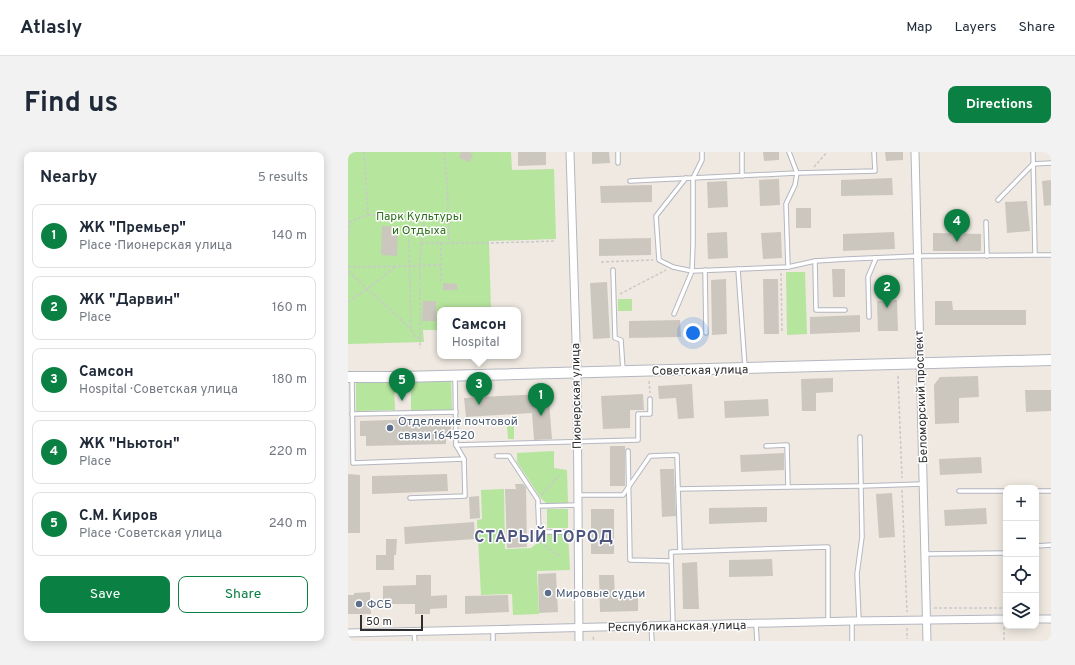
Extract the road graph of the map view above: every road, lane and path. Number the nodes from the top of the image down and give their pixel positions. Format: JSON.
{"nodes":[{"id":1,"x":364,"y":152,"type":"edge"},
{"id":2,"x":444,"y":152,"type":"edge"},
{"id":3,"x":570,"y":152,"type":"edge"},
{"id":4,"x":618,"y":152,"type":"edge"},
{"id":5,"x":702,"y":152,"type":"edge"},
{"id":6,"x":742,"y":152,"type":"edge"},
{"id":7,"x":789,"y":152,"type":"edge"},
{"id":8,"x":827,"y":152,"type":"edge"},
{"id":9,"x":874,"y":152,"type":"edge"},
{"id":10,"x":915,"y":152,"type":"edge"},
{"id":11,"x":1033,"y":152,"type":"edge"},
{"id":12,"x":618,"y":163,"type":"dead end"},
{"id":13,"x":1051,"y":163,"type":"edge"},
{"id":14,"x":1033,"y":164,"type":"junction"},
{"id":15,"x":797,"y":173,"type":"junction"},
{"id":16,"x":809,"y":173,"type":"junction"},
{"id":17,"x":742,"y":176,"type":"junction"},
{"id":18,"x":686,"y":178,"type":"junction"},
{"id":19,"x":693,"y":178,"type":"junction"},
{"id":20,"x":630,"y":181,"type":"dead end"},
{"id":21,"x":998,"y":200,"type":"dead end"},
{"id":22,"x":368,"y":215,"type":"junction"},
{"id":23,"x":408,"y":215,"type":"junction"},
{"id":24,"x":348,"y":221,"type":"edge"},
{"id":25,"x":986,"y":222,"type":"dead end"},
{"id":26,"x":449,"y":228,"type":"junction"},
{"id":27,"x":424,"y":230,"type":"junction"},
{"id":28,"x":348,"y":238,"type":"edge"},
{"id":29,"x":554,"y":241,"type":"dead end"},
{"id":30,"x":422,"y":243,"type":"junction"},
{"id":31,"x":440,"y":243,"type":"junction"},
{"id":32,"x":449,"y":243,"type":"junction"},
{"id":33,"x":1035,"y":254,"type":"junction"},
{"id":34,"x":1051,"y":255,"type":"edge"},
{"id":35,"x":918,"y":256,"type":"junction"},
{"id":36,"x":987,"y":256,"type":"junction"},
{"id":37,"x":876,"y":258,"type":"junction"},
{"id":38,"x":659,"y":260,"type":"junction"},
{"id":39,"x":815,"y":261,"type":"junction"},
{"id":40,"x":601,"y":262,"type":"dead end"},
{"id":41,"x":441,"y":265,"type":"junction"},
{"id":42,"x":396,"y":266,"type":"junction"},
{"id":43,"x":410,"y":266,"type":"junction"},
{"id":44,"x":420,"y":266,"type":"junction"},
{"id":45,"x":673,"y":266,"type":"junction"},
{"id":46,"x":348,"y":267,"type":"edge"},
{"id":47,"x":781,"y":267,"type":"junction"},
{"id":48,"x":788,"y":267,"type":"junction"},
{"id":49,"x":738,"y":268,"type":"junction"},
{"id":50,"x":613,"y":270,"type":"dead end"},
{"id":51,"x":692,"y":270,"type":"junction"},
{"id":52,"x":705,"y":270,"type":"junction"},
{"id":53,"x":348,"y":271,"type":"edge"},
{"id":54,"x":441,"y":281,"type":"dead end"},
{"id":55,"x":367,"y":289,"type":"junction"},
{"id":56,"x":614,"y":297,"type":"junction"},
{"id":57,"x":348,"y":302,"type":"edge"},
{"id":58,"x":845,"y":310,"type":"dead end"},
{"id":59,"x":674,"y":314,"type":"dead end"},
{"id":60,"x":869,"y":317,"type":"dead end"},
{"id":61,"x":411,"y":329,"type":"junction"},
{"id":62,"x":706,"y":333,"type":"dead end"},
{"id":63,"x":782,"y":333,"type":"dead end"},
{"id":64,"x":420,"y":338,"type":"junction"},
{"id":65,"x":420,"y":348,"type":"dead end"},
{"id":66,"x":1051,"y":360,"type":"edge"},
{"id":67,"x":920,"y":364,"type":"junction"},
{"id":68,"x":745,"y":368,"type":"junction"},
{"id":69,"x":623,"y":371,"type":"junction"},
{"id":70,"x":577,"y":372,"type":"junction"},
{"id":71,"x":455,"y":375,"type":"junction"},
{"id":72,"x":898,"y":376,"type":"dead end"},
{"id":73,"x":350,"y":377,"type":"edge"},
{"id":74,"x":649,"y":381,"type":"dead end"},
{"id":75,"x":650,"y":399,"type":"joint"},
{"id":76,"x":456,"y":412,"type":"junction"},
{"id":77,"x":352,"y":414,"type":"junction"},
{"id":78,"x":860,"y":437,"type":"dead end"},
{"id":79,"x":577,"y":442,"type":"junction"},
{"id":80,"x":456,"y":445,"type":"junction"},
{"id":81,"x":766,"y":446,"type":"dead end"},
{"id":82,"x":628,"y":451,"type":"dead end"},
{"id":83,"x":497,"y":456,"type":"dead end"},
{"id":84,"x":464,"y":460,"type":"junction"},
{"id":85,"x":559,"y":475,"type":"dead end"},
{"id":86,"x":902,"y":484,"type":"junction"},
{"id":87,"x":923,"y":484,"type":"junction"},
{"id":88,"x":861,"y":486,"type":"junction"},
{"id":89,"x":628,"y":487,"type":"junction"},
{"id":90,"x":788,"y":487,"type":"junction"},
{"id":91,"x":678,"y":489,"type":"junction"},
{"id":92,"x":958,"y":491,"type":"dead end"},
{"id":93,"x":1003,"y":491,"type":"edge"},
{"id":94,"x":1039,"y":491,"type":"edge"},
{"id":95,"x":1051,"y":491,"type":"edge"},
{"id":96,"x":623,"y":495,"type":"junction"},
{"id":97,"x":578,"y":496,"type":"junction"},
{"id":98,"x":628,"y":496,"type":"junction"},
{"id":99,"x":410,"y":498,"type":"dead end"},
{"id":100,"x":538,"y":500,"type":"junction"},
{"id":101,"x":578,"y":505,"type":"junction"},
{"id":102,"x":538,"y":506,"type":"junction"},
{"id":103,"x":539,"y":532,"type":"junction"},
{"id":104,"x":578,"y":532,"type":"junction"},
{"id":105,"x":1051,"y":545,"type":"edge"},
{"id":106,"x":1039,"y":546,"type":"edge"},
{"id":107,"x":680,"y":552,"type":"junction"},
{"id":108,"x":1003,"y":553,"type":"edge"},
{"id":109,"x":925,"y":554,"type":"junction"},
{"id":110,"x":561,"y":558,"type":"dead end"},
{"id":111,"x":671,"y":561,"type":"junction"},
{"id":112,"x":926,"y":608,"type":"junction"},
{"id":113,"x":1003,"y":608,"type":"edge"},
{"id":114,"x":1039,"y":619,"type":"edge"},
{"id":115,"x":1051,"y":619,"type":"edge"},
{"id":116,"x":926,"y":620,"type":"junction"},
{"id":117,"x":856,"y":621,"type":"junction"},
{"id":118,"x":907,"y":621,"type":"junction"},
{"id":119,"x":828,"y":622,"type":"junction"},
{"id":120,"x":1003,"y":622,"type":"edge"},
{"id":121,"x":756,"y":624,"type":"junction"},
{"id":122,"x":651,"y":626,"type":"junction"},
{"id":123,"x":673,"y":626,"type":"junction"},
{"id":124,"x":578,"y":628,"type":"junction"},
{"id":125,"x":1005,"y":629,"type":"edge"},
{"id":126,"x":493,"y":630,"type":"junction"},
{"id":127,"x":414,"y":632,"type":"junction"},
{"id":128,"x":348,"y":633,"type":"edge"},
{"id":129,"x":593,"y":637,"type":"dead end"},
{"id":130,"x":907,"y":639,"type":"dead end"},
{"id":131,"x":853,"y":640,"type":"edge"},
{"id":132,"x":415,"y":641,"type":"edge"},
{"id":133,"x":493,"y":641,"type":"edge"},
{"id":134,"x":579,"y":641,"type":"edge"},
{"id":135,"x":594,"y":641,"type":"edge"},
{"id":136,"x":652,"y":641,"type":"edge"},
{"id":137,"x":757,"y":641,"type":"edge"},
{"id":138,"x":926,"y":641,"type":"edge"},
{"id":139,"x":1004,"y":641,"type":"edge"}],
"edges":[{"from":1,"to":22,"type":"path"},
{"from":2,"to":26,"type":"path"},
{"from":3,"to":70,"type":"street","name":"Пионерская улица"},
{"from":4,"to":12,"type":"lane"},
{"from":5,"to":19,"type":"lane"},
{"from":6,"to":17,"type":"lane"},
{"from":7,"to":15,"type":"lane"},
{"from":8,"to":16,"type":"path"},
{"from":9,"to":16,"type":"lane"},
{"from":10,"to":35,"type":"street","name":"Беломорский проспект"},
{"from":11,"to":14,"type":"lane"},
{"from":13,"to":14,"type":"lane"},
{"from":14,"to":21,"type":"lane"},
{"from":14,"to":33,"type":"lane"},
{"from":15,"to":16,"type":"lane"},
{"from":15,"to":17,"type":"lane"},
{"from":15,"to":48,"type":"lane"},
{"from":17,"to":19,"type":"lane"},
{"from":18,"to":19,"type":"lane"},
{"from":18,"to":20,"type":"lane"},
{"from":18,"to":38,"type":"lane"},
{"from":19,"to":51,"type":"lane"},
{"from":22,"to":23,"type":"path"},
{"from":22,"to":24,"type":"path"},
{"from":23,"to":27,"type":"path"},
{"from":23,"to":43,"type":"path"},
{"from":24,"to":28,"type":"path"},
{"from":25,"to":36,"type":"lane"},
{"from":26,"to":27,"type":"path"},
{"from":26,"to":32,"type":"path"},
{"from":27,"to":30,"type":"path"},
{"from":29,"to":32,"type":"path"},
{"from":30,"to":31,"type":"path"},
{"from":30,"to":44,"type":"path"},
{"from":31,"to":32,"type":"path"},
{"from":31,"to":41,"type":"path"},
{"from":33,"to":34,"type":"lane"},
{"from":33,"to":36,"type":"lane"},
{"from":35,"to":36,"type":"lane"},
{"from":35,"to":37,"type":"lane"},
{"from":35,"to":67,"type":"street","name":"Беломорский проспект"},
{"from":37,"to":39,"type":"lane"},
{"from":37,"to":60,"type":"lane"},
{"from":38,"to":40,"type":"path"},
{"from":38,"to":45,"type":"lane"},
{"from":39,"to":48,"type":"lane"},
{"from":39,"to":58,"type":"lane"},
{"from":41,"to":44,"type":"path"},
{"from":41,"to":54,"type":"path"},
{"from":42,"to":43,"type":"path"},
{"from":42,"to":46,"type":"path"},
{"from":42,"to":55,"type":"path"},
{"from":43,"to":44,"type":"path"},
{"from":43,"to":61,"type":"path"},
{"from":44,"to":64,"type":"path"},
{"from":45,"to":51,"type":"lane"},
{"from":45,"to":56,"type":"path"},
{"from":47,"to":48,"type":"lane"},
{"from":47,"to":49,"type":"lane"},
{"from":47,"to":63,"type":"path"},
{"from":49,"to":52,"type":"lane"},
{"from":49,"to":68,"type":"lane"},
{"from":50,"to":56,"type":"lane"},
{"from":51,"to":52,"type":"lane"},
{"from":51,"to":59,"type":"lane"},
{"from":52,"to":62,"type":"lane"},
{"from":53,"to":55,"type":"path"},
{"from":55,"to":57,"type":"path"},
{"from":55,"to":61,"type":"path"},
{"from":56,"to":69,"type":"lane"},
{"from":61,"to":64,"type":"path"},
{"from":64,"to":65,"type":"path"},
{"from":66,"to":67,"type":"street","name":"Советская улица"},
{"from":67,"to":68,"type":"street","name":"Советская улица"},
{"from":67,"to":87,"type":"street","name":"Беломорский проспект"},
{"from":68,"to":69,"type":"street","name":"Советская улица"},
{"from":69,"to":70,"type":"street","name":"Советская улица"},
{"from":70,"to":71,"type":"street","name":"Советская улица"},
{"from":70,"to":79,"type":"street","name":"Пионерская улица"},
{"from":71,"to":73,"type":"street","name":"Советская улица"},
{"from":71,"to":76,"type":"lane"},
{"from":72,"to":86,"type":"path"},
{"from":73,"to":77,"type":"lane"},
{"from":74,"to":75,"type":"path"},
{"from":75,"to":79,"type":"lane"},
{"from":76,"to":77,"type":"lane"},
{"from":76,"to":80,"type":"lane"},
{"from":77,"to":84,"type":"lane"},
{"from":78,"to":88,"type":"lane"},
{"from":79,"to":80,"type":"lane"},
{"from":79,"to":97,"type":"street","name":"Пионерская улица"},
{"from":80,"to":84,"type":"lane"},
{"from":81,"to":90,"type":"lane"},
{"from":82,"to":89,"type":"lane"},
{"from":83,"to":100,"type":"lane"},
{"from":84,"to":99,"type":"lane"},
{"from":85,"to":100,"type":"path"},
{"from":86,"to":87,"type":"lane"},
{"from":86,"to":88,"type":"lane"},
{"from":86,"to":118,"type":"path"},
{"from":87,"to":109,"type":"street","name":"Беломорский проспект"},
{"from":88,"to":90,"type":"lane"},
{"from":88,"to":117,"type":"lane"},
{"from":89,"to":91,"type":"lane"},
{"from":89,"to":96,"type":"lane"},
{"from":89,"to":98,"type":"lane"},
{"from":90,"to":91,"type":"lane"},
{"from":91,"to":107,"type":"lane"},
{"from":92,"to":93,"type":"lane"},
{"from":94,"to":95,"type":"lane"},
{"from":96,"to":97,"type":"lane"},
{"from":96,"to":98,"type":"lane"},
{"from":97,"to":101,"type":"street","name":"Пионерская улица"},
{"from":98,"to":111,"type":"lane"},
{"from":100,"to":102,"type":"lane"},
{"from":101,"to":102,"type":"lane"},
{"from":101,"to":104,"type":"street","name":"Пионерская улица"},
{"from":102,"to":103,"type":"lane"},
{"from":103,"to":104,"type":"lane"},
{"from":103,"to":110,"type":"path"},
{"from":104,"to":124,"type":"street","name":"Пионерская улица"},
{"from":105,"to":106,"type":"lane"},
{"from":107,"to":111,"type":"lane"},
{"from":107,"to":119,"type":"lane"},
{"from":108,"to":109,"type":"lane"},
{"from":109,"to":112,"type":"street","name":"Беломорский проспект"},
{"from":111,"to":123,"type":"lane"},
{"from":112,"to":113,"type":"path"},
{"from":112,"to":116,"type":"street","name":"Беломорский проспект"},
{"from":114,"to":115,"type":"street"},
{"from":116,"to":118,"type":"street","name":"Республиканская улица"},
{"from":116,"to":120,"type":"street","name":"Республиканская улица"},
{"from":116,"to":138,"type":"street","name":"Беломорский проспект"},
{"from":117,"to":118,"type":"street","name":"Республиканская улица"},
{"from":117,"to":119,"type":"street","name":"Республиканская улица"},
{"from":117,"to":131,"type":"lane"},
{"from":118,"to":130,"type":"path"},
{"from":119,"to":121,"type":"street","name":"Республиканская улица"},
{"from":121,"to":123,"type":"street","name":"Республиканская улица"},
{"from":121,"to":137,"type":"lane"},
{"from":122,"to":123,"type":"street","name":"Республиканская улица"},
{"from":122,"to":124,"type":"street","name":"Республиканская улица"},
{"from":122,"to":136,"type":"lane"},
{"from":124,"to":126,"type":"street","name":"Республиканская улица"},
{"from":124,"to":134,"type":"street","name":"Пионерская улица"},
{"from":125,"to":139,"type":"path"},
{"from":126,"to":127,"type":"street","name":"Республиканская улица"},
{"from":126,"to":133,"type":"lane"},
{"from":127,"to":128,"type":"street","name":"Республиканская улица"},
{"from":127,"to":132,"type":"lane"},
{"from":129,"to":135,"type":"path"}]}
